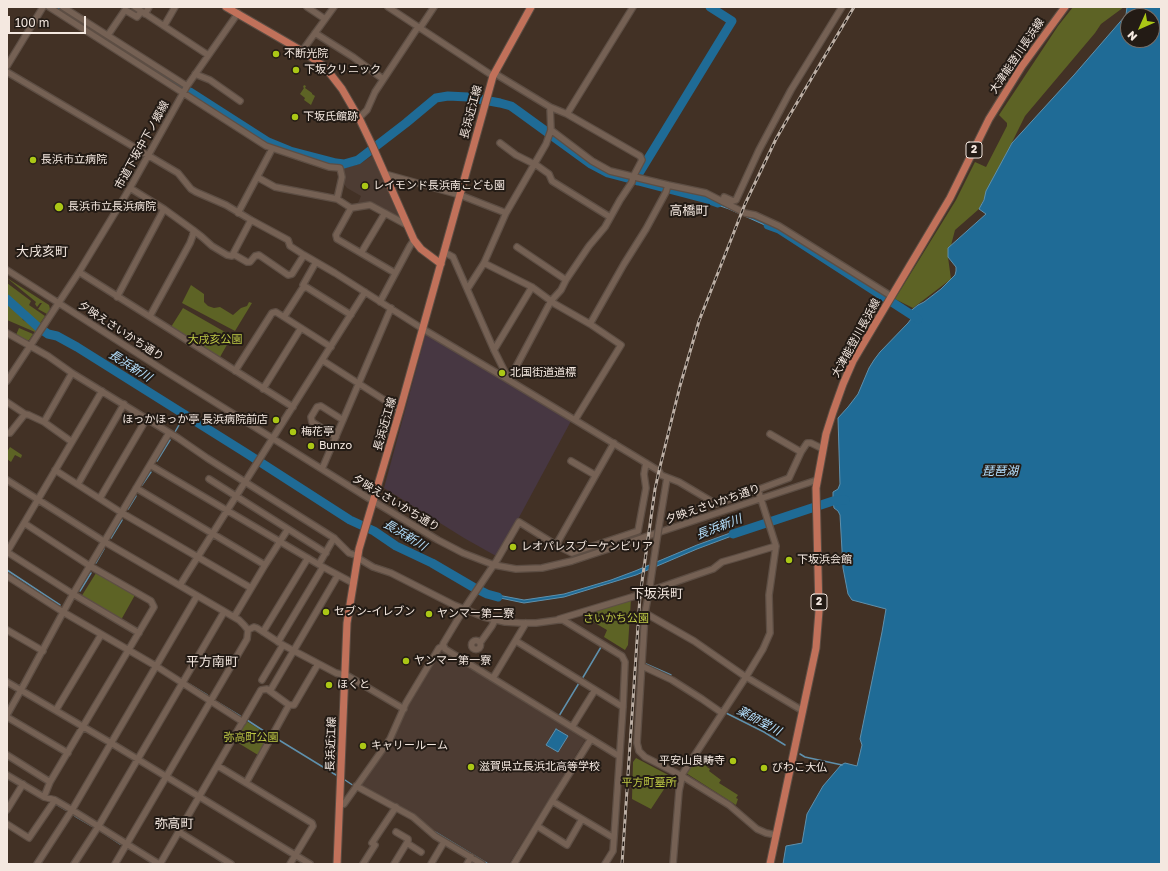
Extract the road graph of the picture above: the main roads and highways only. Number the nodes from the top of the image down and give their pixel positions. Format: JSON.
{"nodes":[{"id":1,"x":226,"y":7,"type":"edge"},
{"id":2,"x":531,"y":7,"type":"edge"},
{"id":3,"x":1065,"y":7,"type":"edge"},
{"id":4,"x":441,"y":264,"type":"junction"},
{"id":5,"x":337,"y":864,"type":"edge"},
{"id":6,"x":770,"y":864,"type":"edge"}],
"edges":[{"from":1,"to":4,"type":"main road"},
{"from":2,"to":4,"type":"main road","name":"長浜近江線"},
{"from":3,"to":6,"type":"main road","name":"大津能登川長浜線","number":"2"},
{"from":4,"to":5,"type":"main road","name":"長浜近江線"}]}
